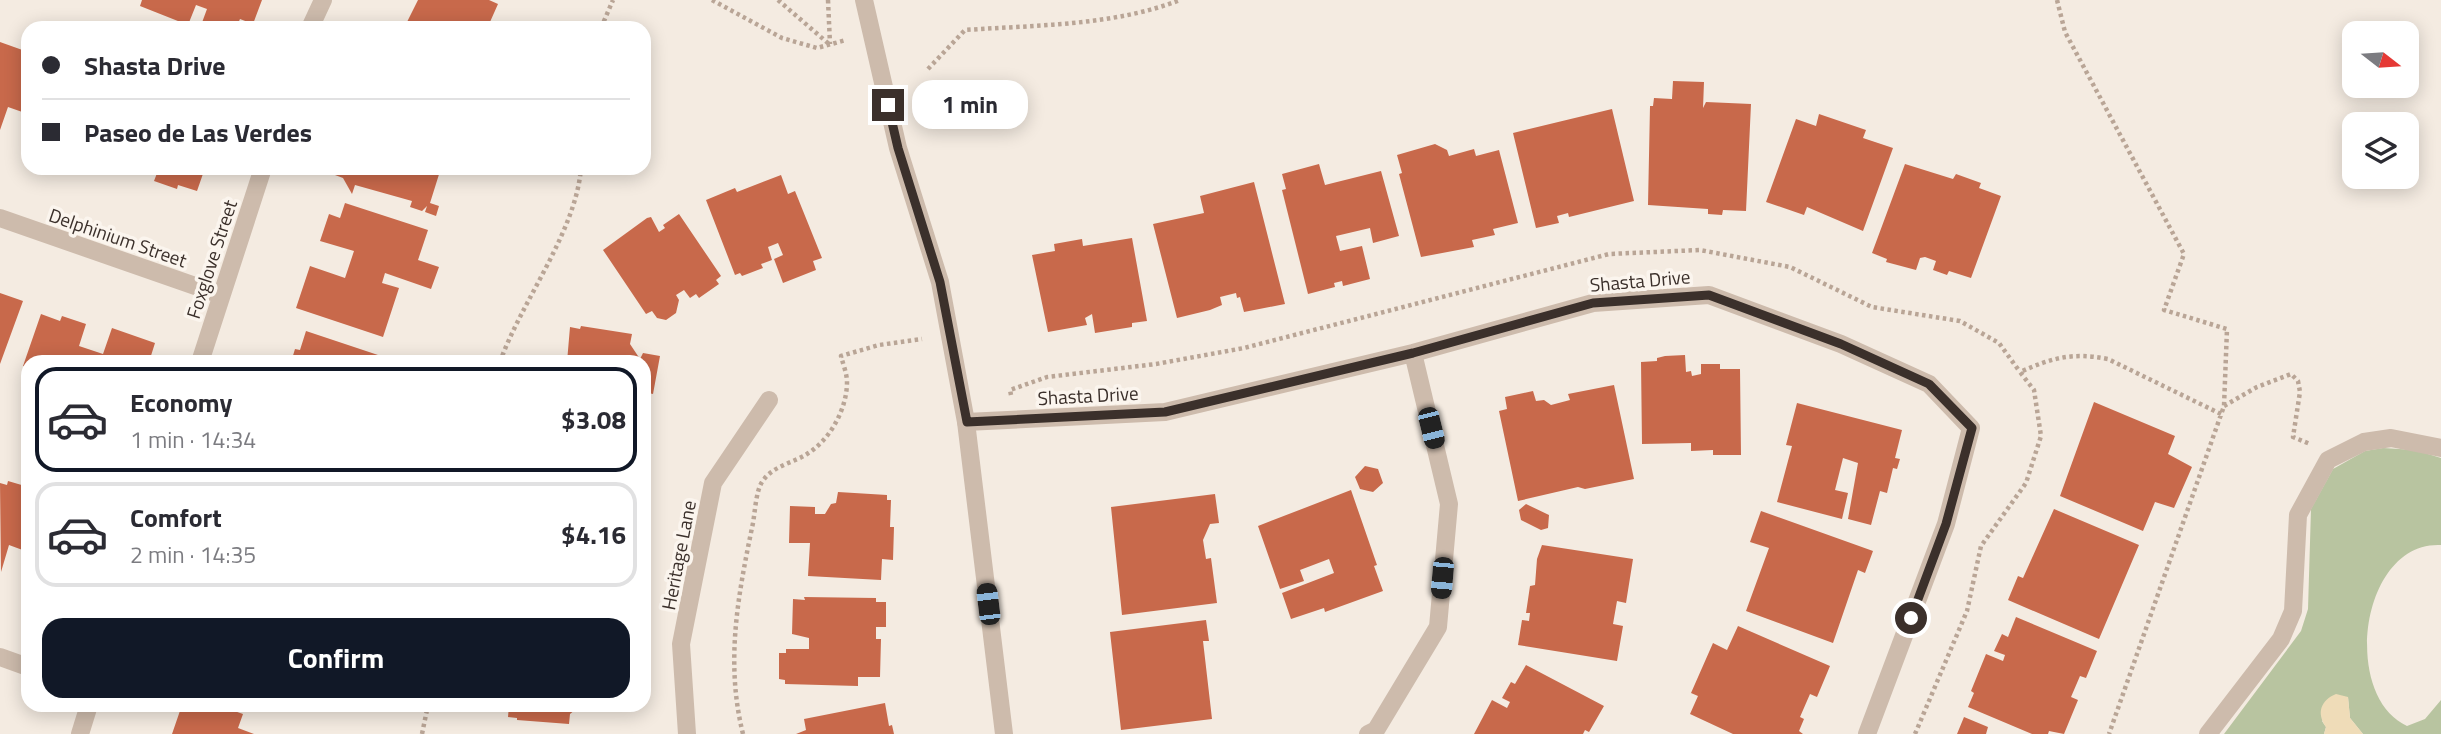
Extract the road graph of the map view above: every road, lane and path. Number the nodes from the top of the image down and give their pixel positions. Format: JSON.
{"nodes":[{"id":1,"x":323,"y":0,"type":"edge"},
{"id":2,"x":613,"y":0,"type":"edge"},
{"id":3,"x":712,"y":0,"type":"edge"},
{"id":4,"x":778,"y":0,"type":"edge"},
{"id":5,"x":828,"y":0,"type":"edge"},
{"id":6,"x":864,"y":0,"type":"edge"},
{"id":7,"x":1180,"y":0,"type":"edge"},
{"id":8,"x":2057,"y":0,"type":"edge"},
{"id":9,"x":313,"y":21,"type":"edge"},
{"id":10,"x":604,"y":21,"type":"edge"},
{"id":11,"x":872,"y":33,"type":"junction"},
{"id":12,"x":830,"y":45,"type":"junction"},
{"id":13,"x":928,"y":69,"type":"dead end"},
{"id":14,"x":261,"y":175,"type":"edge"},
{"id":15,"x":581,"y":175,"type":"edge"},
{"id":16,"x":0,"y":218,"type":"edge"},
{"id":17,"x":222,"y":295,"type":"junction"},
{"id":18,"x":922,"y":339,"type":"dead end"},
{"id":19,"x":1413,"y":353,"type":"junction"},
{"id":20,"x":202,"y":355,"type":"edge"},
{"id":21,"x":504,"y":355,"type":"edge"},
{"id":22,"x":769,"y":400,"type":"dead end"},
{"id":23,"x":2224,"y":406,"type":"junction"},
{"id":24,"x":2221,"y":414,"type":"junction"},
{"id":25,"x":967,"y":422,"type":"junction"},
{"id":26,"x":2314,"y":446,"type":"dead end"},
{"id":27,"x":2441,"y":448,"type":"edge"},
{"id":28,"x":0,"y":657,"type":"edge"},
{"id":29,"x":21,"y":664,"type":"edge"},
{"id":30,"x":87,"y":712,"type":"edge"},
{"id":31,"x":427,"y":712,"type":"edge"},
{"id":32,"x":80,"y":734,"type":"edge"},
{"id":33,"x":422,"y":734,"type":"edge"},
{"id":34,"x":687,"y":734,"type":"edge"},
{"id":35,"x":743,"y":734,"type":"edge"},
{"id":36,"x":1004,"y":734,"type":"edge"},
{"id":37,"x":1368,"y":734,"type":"edge"},
{"id":38,"x":1867,"y":734,"type":"edge"},
{"id":39,"x":1915,"y":734,"type":"edge"},
{"id":40,"x":2109,"y":734,"type":"edge"},
{"id":41,"x":2208,"y":734,"type":"edge"}],
"edges":[{"from":1,"to":9,"type":"street"},
{"from":2,"to":10,"type":"path"},
{"from":3,"to":12,"type":"path"},
{"from":4,"to":12,"type":"path"},
{"from":5,"to":12,"type":"path"},
{"from":6,"to":11,"type":"street"},
{"from":7,"to":13,"type":"path"},
{"from":8,"to":23,"type":"path"},
{"from":11,"to":12,"type":"path"},
{"from":11,"to":25,"type":"street"},
{"from":14,"to":17,"type":"street","name":"Foxglove Street"},
{"from":15,"to":21,"type":"path"},
{"from":16,"to":17,"type":"street","name":"Delphinium Street"},
{"from":17,"to":20,"type":"street","name":"Foxglove Street"},
{"from":18,"to":35,"type":"path"},
{"from":19,"to":25,"type":"street","name":"Shasta Drive"},
{"from":19,"to":37,"type":"street"},
{"from":19,"to":38,"type":"street","name":"Shasta Drive"},
{"from":22,"to":34,"type":"street","name":"Heritage Lane"},
{"from":23,"to":24,"type":"path"},
{"from":23,"to":26,"type":"path"},
{"from":24,"to":39,"type":"path"},
{"from":24,"to":40,"type":"path"},
{"from":25,"to":36,"type":"street"},
{"from":27,"to":41,"type":"street"},
{"from":28,"to":29,"type":"street"},
{"from":30,"to":32,"type":"street"},
{"from":31,"to":33,"type":"path"}]}
